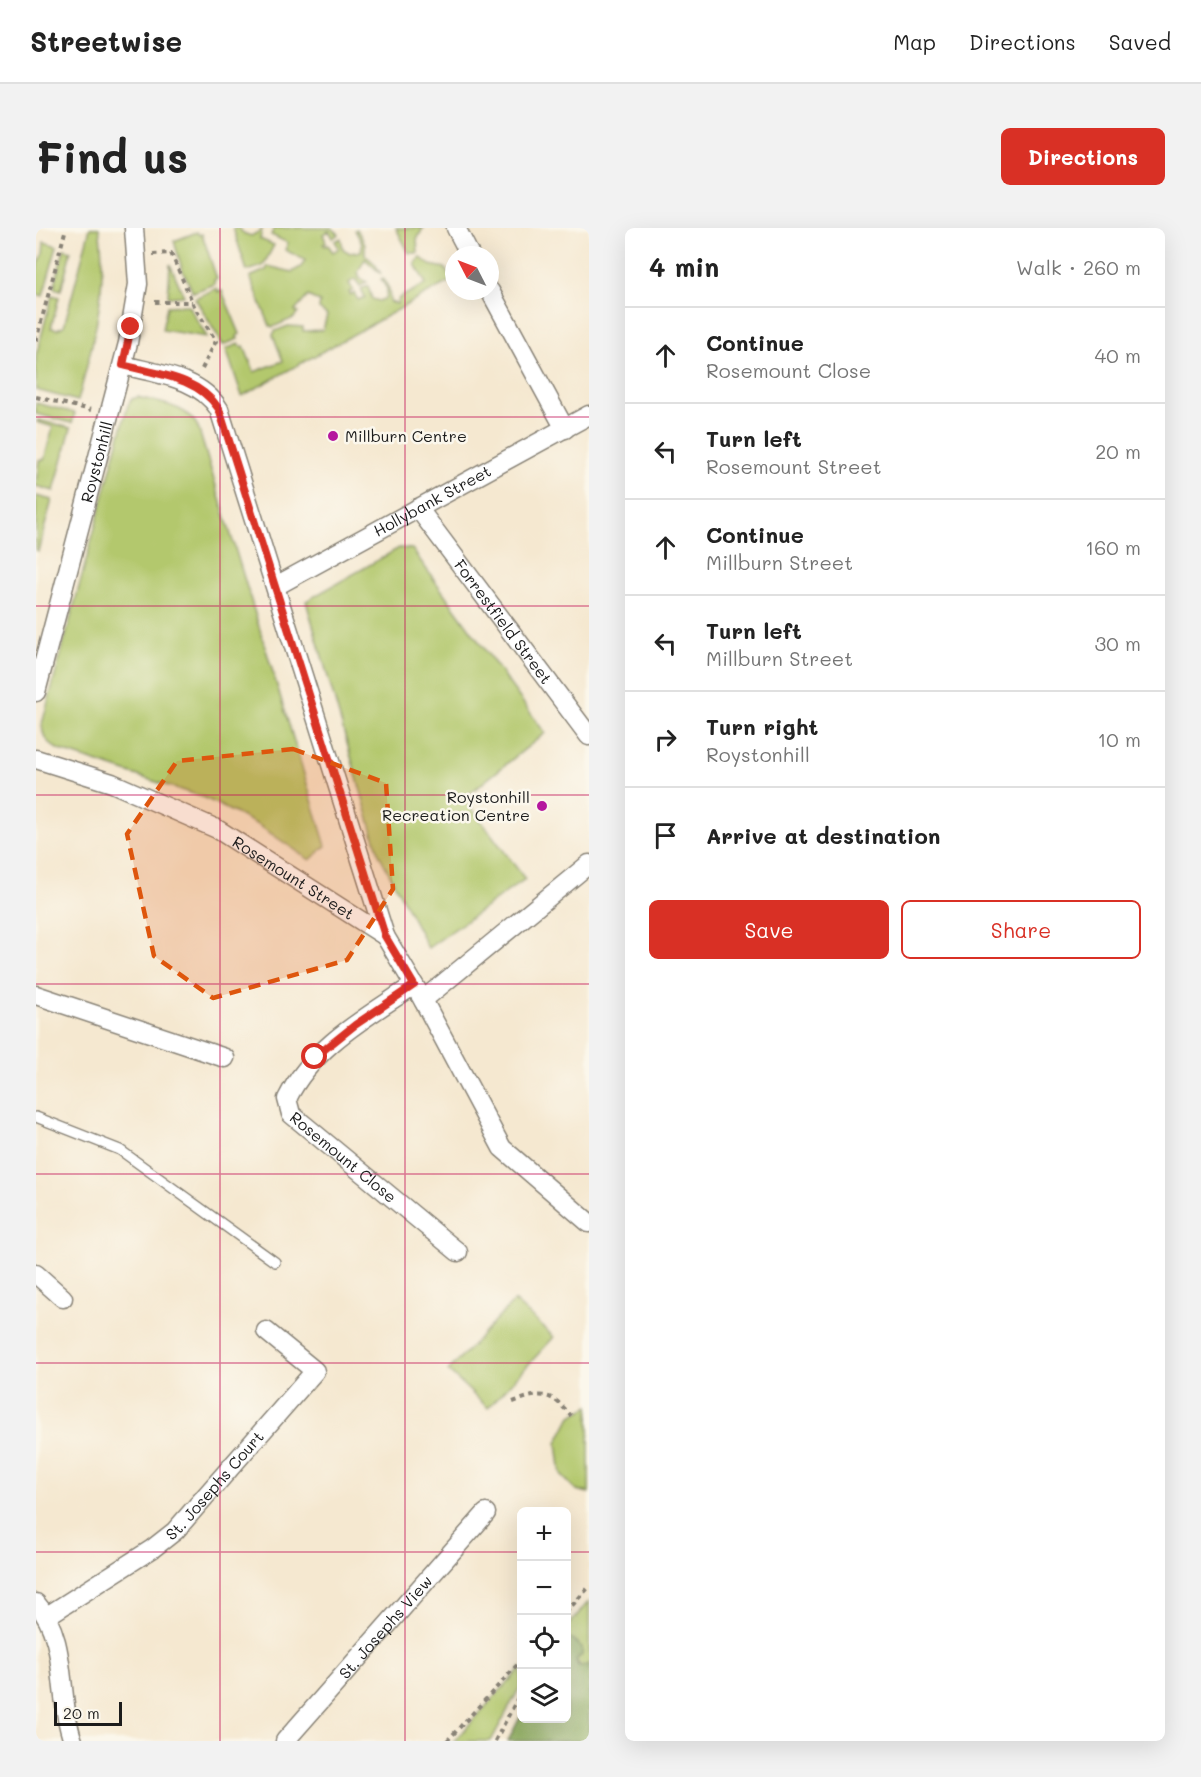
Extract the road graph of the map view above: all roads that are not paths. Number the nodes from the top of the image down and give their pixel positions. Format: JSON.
{"nodes":[{"id":1,"x":134,"y":228,"type":"edge"},
{"id":2,"x":456,"y":228,"type":"edge"},
{"id":3,"x":465,"y":246,"type":"edge"},
{"id":4,"x":495,"y":300,"type":"edge"},
{"id":5,"x":123,"y":365,"type":"junction"},
{"id":6,"x":589,"y":415,"type":"edge"},
{"id":7,"x":565,"y":429,"type":"junction"},
{"id":8,"x":418,"y":508,"type":"junction"},
{"id":9,"x":276,"y":586,"type":"junction"},
{"id":10,"x":36,"y":692,"type":"edge"},
{"id":11,"x":589,"y":736,"type":"edge"},
{"id":12,"x":36,"y":759,"type":"edge"},
{"id":13,"x":589,"y":864,"type":"edge"},
{"id":14,"x":385,"y":936,"type":"junction"},
{"id":15,"x":419,"y":992,"type":"junction"},
{"id":16,"x":36,"y":995,"type":"edge"},
{"id":17,"x":225,"y":1058,"type":"dead end"},
{"id":18,"x":36,"y":1117,"type":"edge"},
{"id":19,"x":589,"y":1223,"type":"edge"},
{"id":20,"x":458,"y":1252,"type":"dead end"},
{"id":21,"x":275,"y":1262,"type":"dead end"},
{"id":22,"x":36,"y":1274,"type":"edge"},
{"id":23,"x":63,"y":1298,"type":"dead end"},
{"id":24,"x":266,"y":1331,"type":"dead end"},
{"id":25,"x":486,"y":1512,"type":"dead end"},
{"id":26,"x":41,"y":1609,"type":"edge"},
{"id":27,"x":73,"y":1741,"type":"edge"},
{"id":28,"x":285,"y":1741,"type":"edge"}],
"edges":[{"from":1,"to":5,"type":"street","name":"Roystonhill"},
{"from":2,"to":3,"type":"street"},
{"from":4,"to":7,"type":"street"},
{"from":5,"to":9,"type":"street"},
{"from":5,"to":10,"type":"street","name":"Roystonhill"},
{"from":6,"to":7,"type":"street","name":"Hollybank Street"},
{"from":7,"to":8,"type":"street","name":"Hollybank Street"},
{"from":8,"to":9,"type":"street","name":"Hollybank Street"},
{"from":8,"to":11,"type":"street","name":"Forrestfield Street"},
{"from":9,"to":14,"type":"street"},
{"from":12,"to":14,"type":"street","name":"Rosemount Street"},
{"from":13,"to":15,"type":"street","name":"Rosemount Close"},
{"from":14,"to":15,"type":"street","name":"Rosemount Street"},
{"from":15,"to":19,"type":"street","name":"Rosemount Street"},
{"from":15,"to":20,"type":"street","name":"Rosemount Close"},
{"from":16,"to":17,"type":"street"},
{"from":18,"to":21,"type":"lane"},
{"from":22,"to":23,"type":"street"},
{"from":24,"to":26,"type":"street","name":"St. Josephs Court"},
{"from":25,"to":28,"type":"street","name":"St. Josephs View"},
{"from":26,"to":27,"type":"street"}]}
